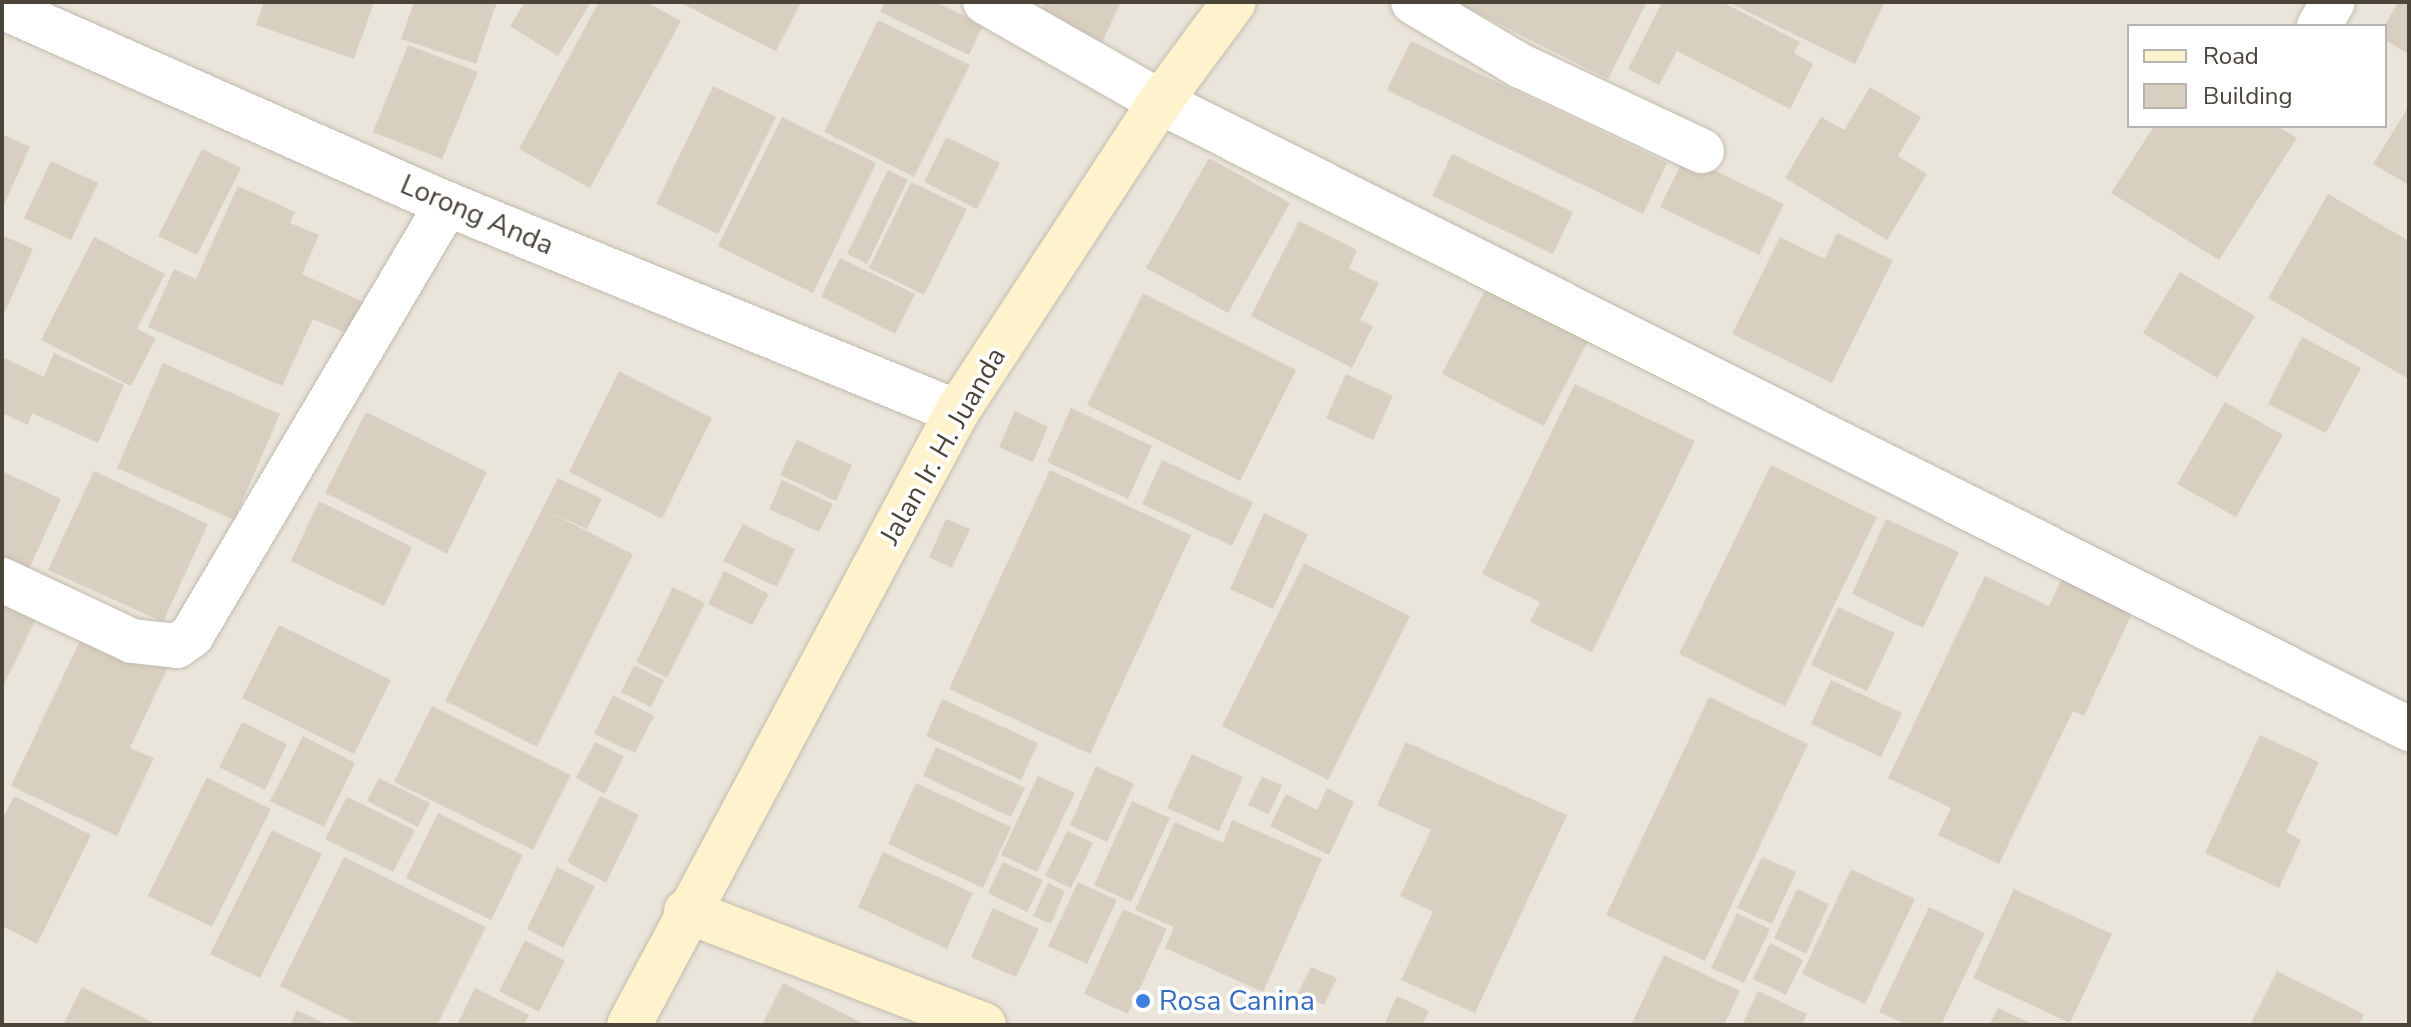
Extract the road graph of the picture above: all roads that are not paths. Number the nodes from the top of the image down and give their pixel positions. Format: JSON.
{"nodes":[{"id":1,"x":985,"y":2,"type":"edge"},
{"id":2,"x":1234,"y":2,"type":"edge"},
{"id":3,"x":1413,"y":2,"type":"edge"},
{"id":4,"x":2333,"y":2,"type":"edge"},
{"id":5,"x":2,"y":7,"type":"edge"},
{"id":6,"x":2320,"y":24,"type":"edge"},
{"id":7,"x":1160,"y":102,"type":"junction"},
{"id":8,"x":1702,"y":151,"type":"dead end"},
{"id":9,"x":447,"y":204,"type":"junction"},
{"id":10,"x":957,"y":412,"type":"junction"},
{"id":11,"x":2,"y":580,"type":"edge"},
{"id":12,"x":2409,"y":729,"type":"edge"},
{"id":13,"x":686,"y":911,"type":"junction"},
{"id":14,"x":629,"y":1025,"type":"edge"},
{"id":15,"x":984,"y":1025,"type":"edge"}],
"edges":[{"from":1,"to":7,"type":"street"},
{"from":2,"to":7,"type":"main road","name":"Jalan Ir. H. Juanda"},
{"from":3,"to":8,"type":"street"},
{"from":4,"to":6,"type":"street"},
{"from":5,"to":9,"type":"street","name":"Lorong Anda"},
{"from":7,"to":10,"type":"main road","name":"Jalan Ir. H. Juanda"},
{"from":7,"to":12,"type":"street"},
{"from":9,"to":10,"type":"street","name":"Lorong Anda"},
{"from":9,"to":11,"type":"street"},
{"from":10,"to":13,"type":"main road","name":"Jalan Ir. H. Juanda"},
{"from":13,"to":14,"type":"main road","name":"Jalan Ir. H. Juanda"},
{"from":13,"to":15,"type":"main road"}]}
